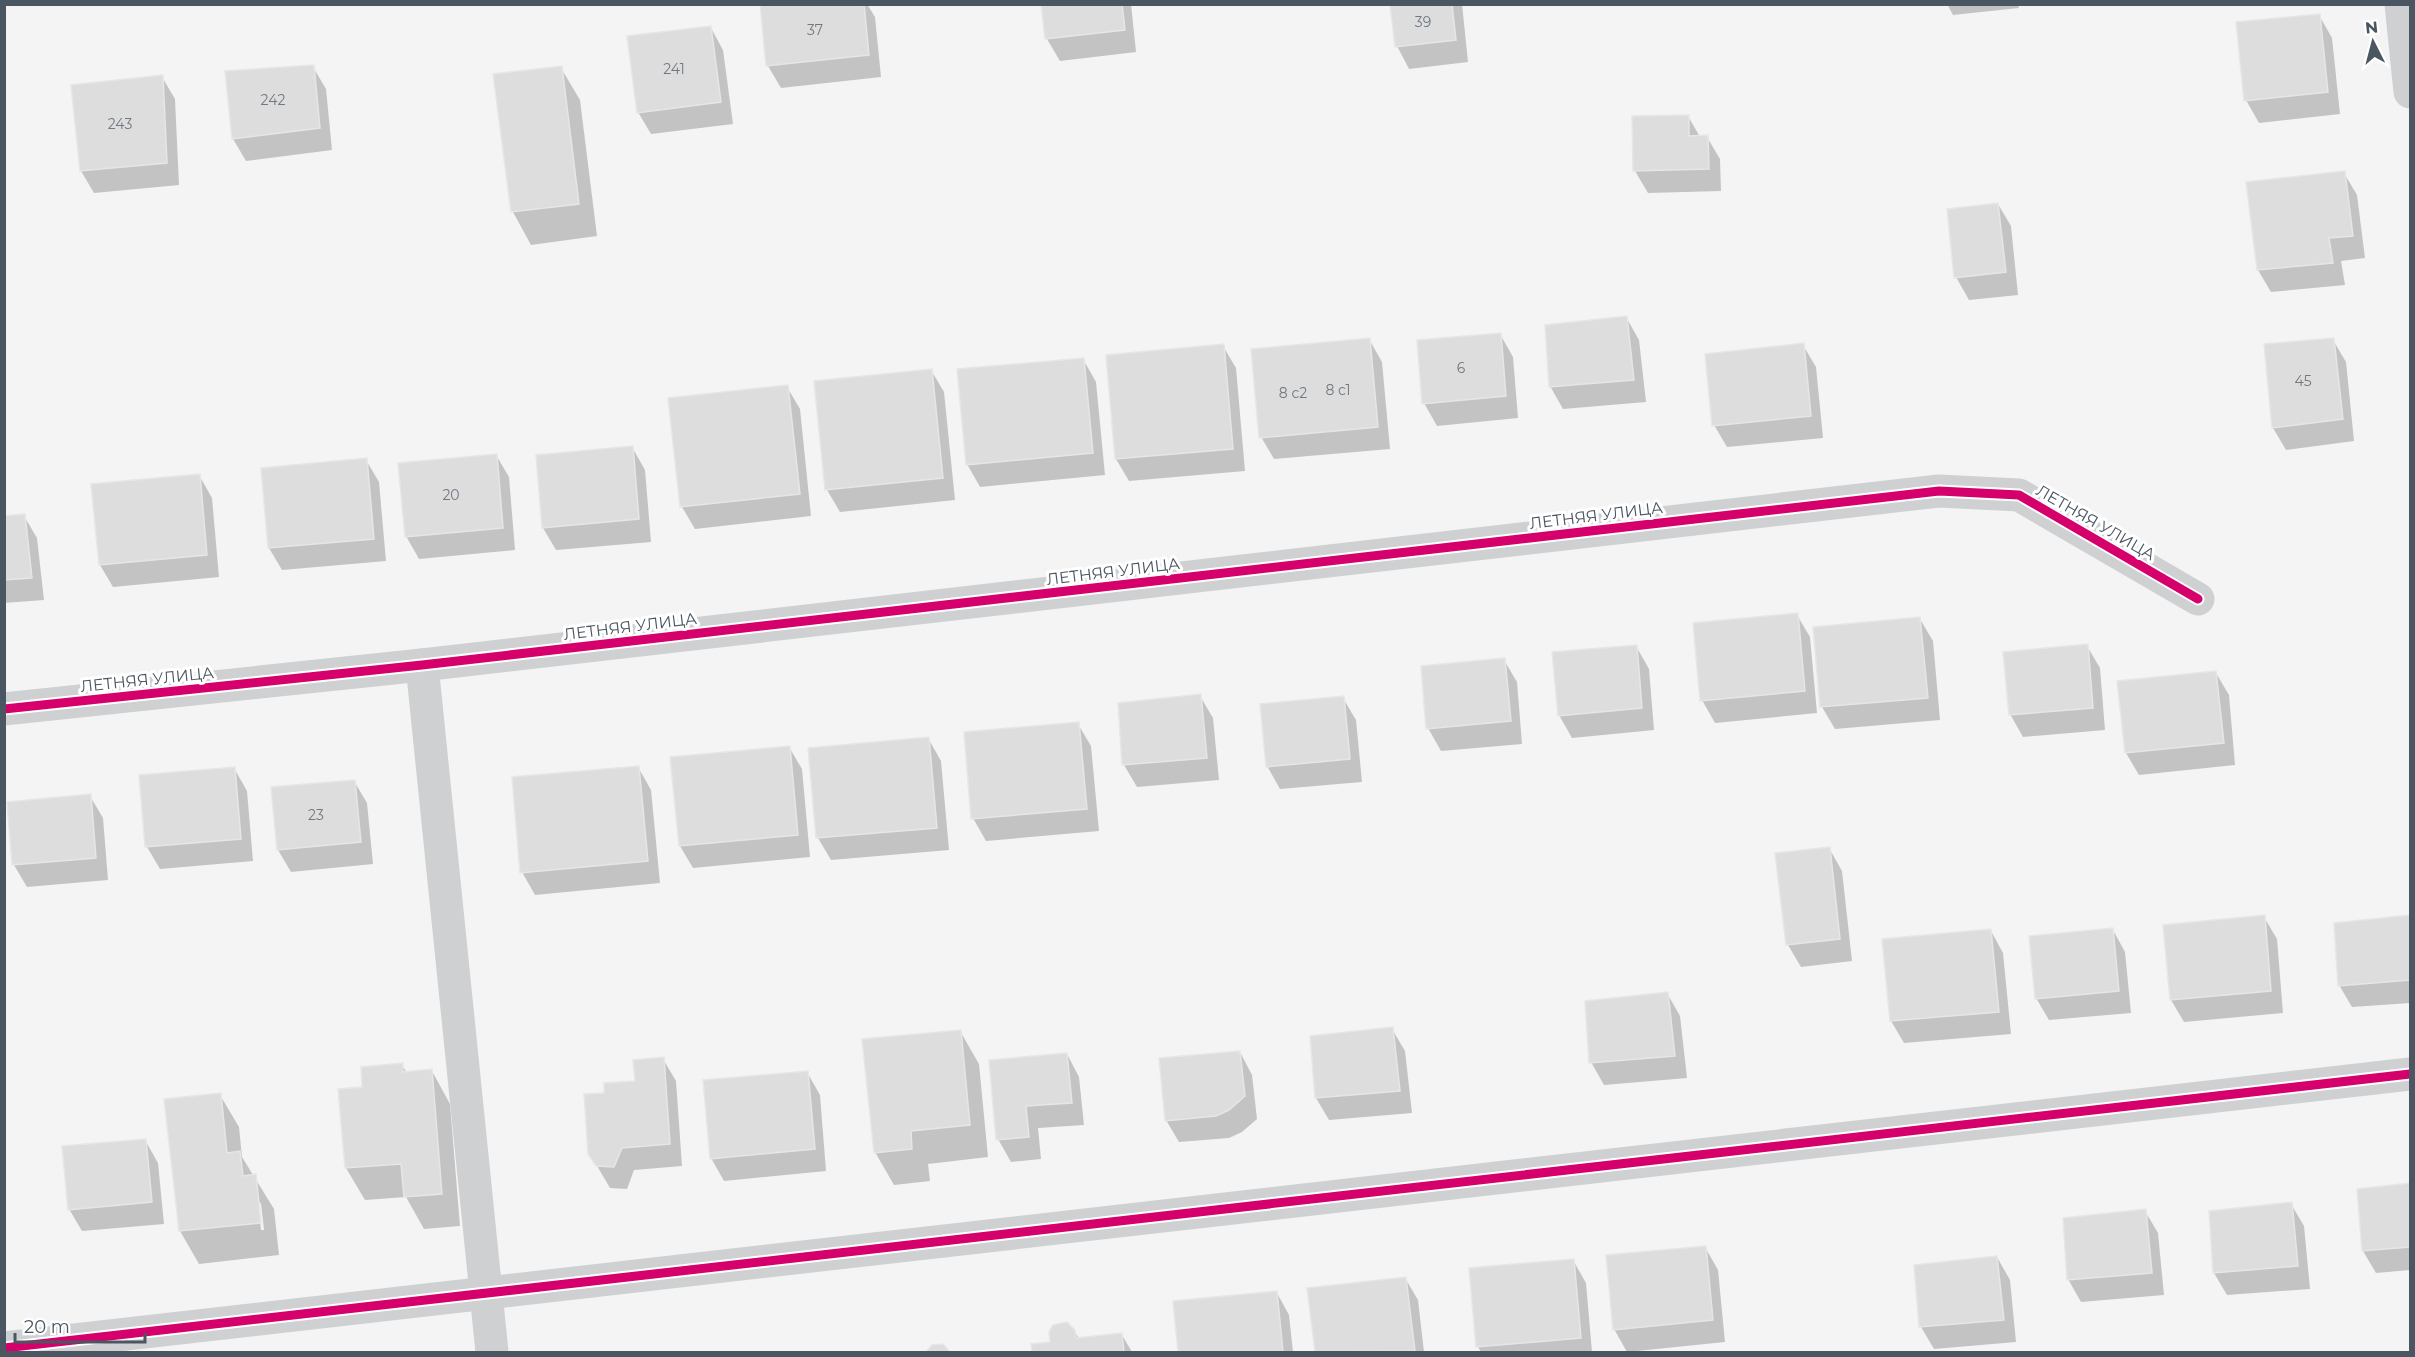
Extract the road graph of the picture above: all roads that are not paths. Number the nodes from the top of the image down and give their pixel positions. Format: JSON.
{"nodes":[{"id":1,"x":2401,"y":4,"type":"edge"},
{"id":2,"x":2410,"y":92,"type":"edge"},
{"id":3,"x":2198,"y":599,"type":"dead end"},
{"id":4,"x":422,"y":665,"type":"junction"},
{"id":5,"x":4,"y":709,"type":"edge"},
{"id":6,"x":2410,"y":1074,"type":"edge"},
{"id":7,"x":485,"y":1294,"type":"junction"},
{"id":8,"x":4,"y":1348,"type":"edge"},
{"id":9,"x":492,"y":1353,"type":"edge"}],
"edges":[{"from":1,"to":2,"type":"street"},
{"from":3,"to":4,"type":"street","name":"ЛЕТНЯЯ УЛИЦА"},
{"from":4,"to":5,"type":"street","name":"ЛЕТНЯЯ УЛИЦА"},
{"from":4,"to":7,"type":"street"},
{"from":6,"to":7,"type":"street"},
{"from":7,"to":8,"type":"street"},
{"from":7,"to":9,"type":"street"}]}
